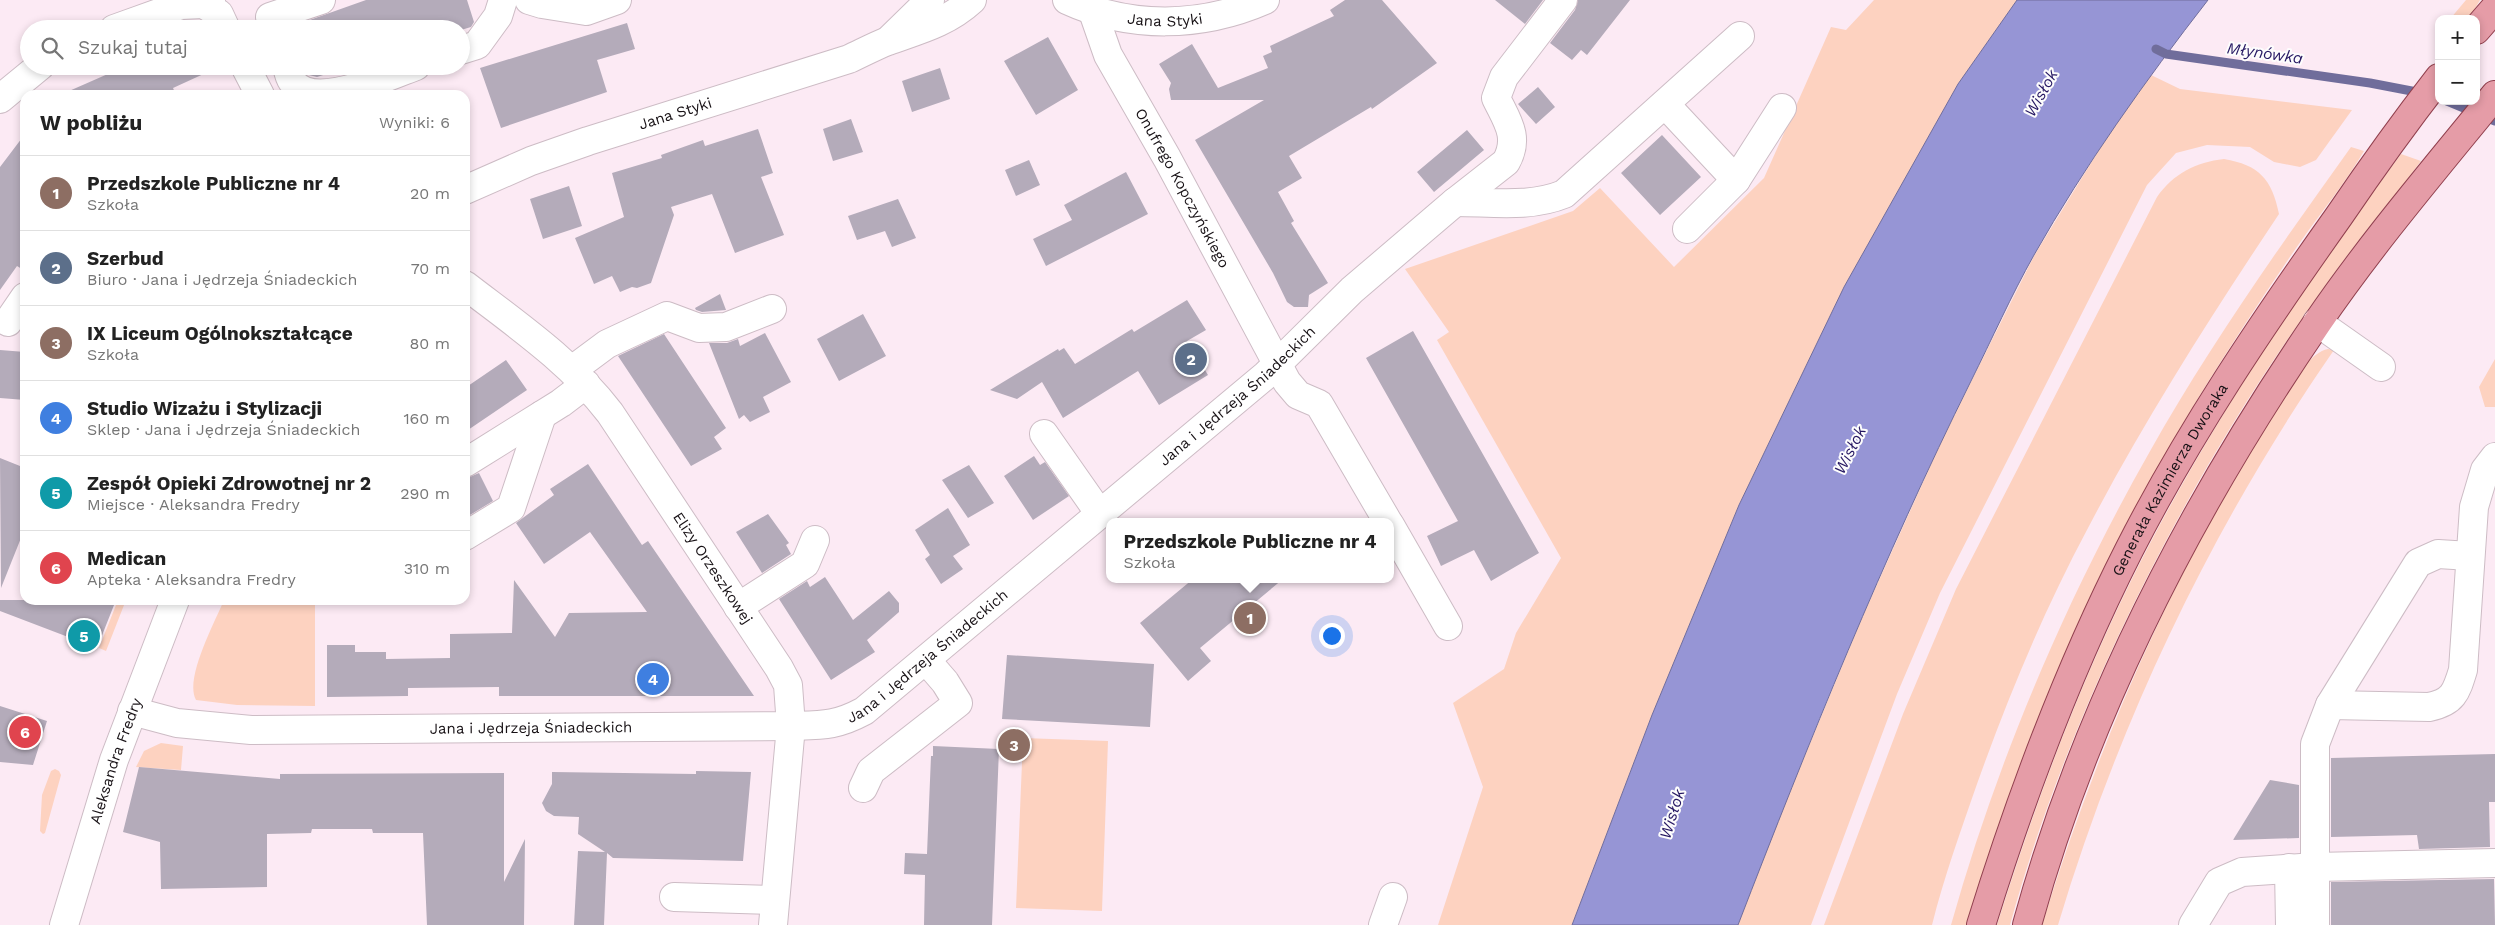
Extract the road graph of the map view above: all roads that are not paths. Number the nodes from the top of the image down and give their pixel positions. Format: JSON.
{"nodes":[{"id":1,"x":321,"y":0,"type":"edge"},
{"id":2,"x":503,"y":0,"type":"edge"},
{"id":3,"x":529,"y":0,"type":"edge"},
{"id":4,"x":617,"y":0,"type":"edge"},
{"id":5,"x":930,"y":0,"type":"edge"},
{"id":6,"x":972,"y":0,"type":"edge"},
{"id":7,"x":1265,"y":0,"type":"edge"},
{"id":8,"x":1563,"y":0,"type":"edge"},
{"id":9,"x":207,"y":2,"type":"edge"},
{"id":10,"x":1077,"y":4,"type":"edge"},
{"id":11,"x":2495,"y":8,"type":"edge"},
{"id":12,"x":139,"y":20,"type":"edge"},
{"id":13,"x":222,"y":20,"type":"edge"},
{"id":14,"x":271,"y":20,"type":"edge"},
{"id":15,"x":2480,"y":25,"type":"edge"},
{"id":16,"x":1740,"y":36,"type":"dead end"},
{"id":17,"x":887,"y":42,"type":"junction"},
{"id":18,"x":470,"y":47,"type":"edge"},
{"id":19,"x":29,"y":75,"type":"edge"},
{"id":20,"x":250,"y":75,"type":"edge"},
{"id":21,"x":290,"y":75,"type":"edge"},
{"id":22,"x":390,"y":75,"type":"edge"},
{"id":23,"x":2435,"y":83,"type":"edge"},
{"id":24,"x":257,"y":90,"type":"edge"},
{"id":25,"x":302,"y":90,"type":"edge"},
{"id":26,"x":348,"y":90,"type":"edge"},
{"id":27,"x":2495,"y":96,"type":"edge"},
{"id":28,"x":0,"y":99,"type":"edge"},
{"id":29,"x":1665,"y":104,"type":"junction"},
{"id":30,"x":1782,"y":108,"type":"dead end"},
{"id":31,"x":1736,"y":180,"type":"junction"},
{"id":32,"x":470,"y":188,"type":"edge"},
{"id":33,"x":1455,"y":202,"type":"junction"},
{"id":34,"x":1687,"y":229,"type":"dead end"},
{"id":35,"x":470,"y":289,"type":"edge"},
{"id":36,"x":20,"y":306,"type":"edge"},
{"id":37,"x":772,"y":309,"type":"dead end"},
{"id":38,"x":2317,"y":322,"type":"junction"},
{"id":39,"x":11,"y":323,"type":"edge"},
{"id":40,"x":1278,"y":361,"type":"junction"},
{"id":41,"x":2381,"y":367,"type":"dead end"},
{"id":42,"x":579,"y":377,"type":"junction"},
{"id":43,"x":542,"y":415,"type":"junction"},
{"id":44,"x":1044,"y":434,"type":"dead end"},
{"id":45,"x":2495,"y":457,"type":"edge"},
{"id":46,"x":470,"y":459,"type":"edge"},
{"id":47,"x":1100,"y":514,"type":"junction"},
{"id":48,"x":1386,"y":518,"type":"edge"},
{"id":49,"x":1394,"y":532,"type":"edge"},
{"id":50,"x":470,"y":533,"type":"edge"},
{"id":51,"x":815,"y":540,"type":"dead end"},
{"id":52,"x":2470,"y":556,"type":"junction"},
{"id":53,"x":173,"y":605,"type":"edge"},
{"id":54,"x":738,"y":607,"type":"junction"},
{"id":55,"x":1448,"y":626,"type":"dead end"},
{"id":56,"x":926,"y":660,"type":"junction"},
{"id":57,"x":2330,"y":705,"type":"junction"},
{"id":58,"x":132,"y":711,"type":"junction"},
{"id":59,"x":791,"y":726,"type":"junction"},
{"id":60,"x":863,"y":788,"type":"dead end"},
{"id":61,"x":2495,"y":863,"type":"edge"},
{"id":62,"x":2302,"y":868,"type":"junction"},
{"id":63,"x":1393,"y":896,"type":"dead end"},
{"id":64,"x":674,"y":897,"type":"dead end"},
{"id":65,"x":774,"y":912,"type":"edge"},
{"id":66,"x":64,"y":925,"type":"edge"},
{"id":67,"x":1382,"y":925,"type":"edge"},
{"id":68,"x":1981,"y":925,"type":"edge"},
{"id":69,"x":2027,"y":925,"type":"edge"},
{"id":70,"x":2193,"y":925,"type":"edge"},
{"id":71,"x":2290,"y":925,"type":"edge"},
{"id":72,"x":2316,"y":925,"type":"edge"}],
"edges":[{"from":1,"to":14,"type":"street"},
{"from":2,"to":18,"type":"street"},
{"from":3,"to":4,"type":"street"},
{"from":5,"to":17,"type":"street","name":"Jana Styki"},
{"from":6,"to":17,"type":"street","name":"Jana Styki"},
{"from":7,"to":10,"type":"street","name":"Jana Styki"},
{"from":8,"to":33,"type":"street","name":"Jana i Jędrzeja Śniadeckich"},
{"from":9,"to":12,"type":"street"},
{"from":9,"to":13,"type":"street"},
{"from":10,"to":40,"type":"street","name":"Onufrego Kopczyńskiego"},
{"from":11,"to":15,"type":"main road"},
{"from":16,"to":29,"type":"street"},
{"from":17,"to":32,"type":"street","name":"Jana Styki"},
{"from":19,"to":28,"type":"street"},
{"from":20,"to":24,"type":"street"},
{"from":21,"to":25,"type":"street"},
{"from":22,"to":26,"type":"street"},
{"from":23,"to":68,"type":"main road","name":"Generała Kazimierza Dworaka"},
{"from":27,"to":38,"type":"main road"},
{"from":29,"to":31,"type":"street"},
{"from":29,"to":33,"type":"street"},
{"from":30,"to":31,"type":"street"},
{"from":31,"to":34,"type":"street"},
{"from":33,"to":40,"type":"street","name":"Jana i Jędrzeja Śniadeckich"},
{"from":35,"to":42,"type":"street","name":"Elizy Orzeszkowej"},
{"from":36,"to":39,"type":"street"},
{"from":37,"to":42,"type":"street"},
{"from":38,"to":41,"type":"street"},
{"from":38,"to":69,"type":"main road"},
{"from":40,"to":47,"type":"street","name":"Jana i Jędrzeja Śniadeckich"},
{"from":40,"to":48,"type":"street","name":"Onufrego Kopczyńskiego"},
{"from":42,"to":43,"type":"street"},
{"from":42,"to":54,"type":"street","name":"Elizy Orzeszkowej"},
{"from":43,"to":46,"type":"street"},
{"from":43,"to":50,"type":"street"},
{"from":44,"to":47,"type":"street"},
{"from":45,"to":52,"type":"street"},
{"from":47,"to":56,"type":"street","name":"Jana i Jędrzeja Śniadeckich"},
{"from":49,"to":55,"type":"street"},
{"from":51,"to":54,"type":"street"},
{"from":52,"to":57,"type":"street"},
{"from":52,"to":57,"type":"street"},
{"from":53,"to":58,"type":"street","name":"Aleksandra Fredry"},
{"from":54,"to":59,"type":"street","name":"Elizy Orzeszkowej"},
{"from":56,"to":59,"type":"street","name":"Jana i Jędrzeja Śniadeckich"},
{"from":56,"to":60,"type":"street"},
{"from":57,"to":62,"type":"street"},
{"from":58,"to":59,"type":"street","name":"Jana i Jędrzeja Śniadeckich"},
{"from":58,"to":66,"type":"street","name":"Aleksandra Fredry"},
{"from":59,"to":65,"type":"street","name":"Elizy Orzeszkowej"},
{"from":61,"to":62,"type":"street"},
{"from":62,"to":70,"type":"street"},
{"from":62,"to":71,"type":"street"},
{"from":62,"to":72,"type":"street"},
{"from":63,"to":67,"type":"street"},
{"from":64,"to":65,"type":"street"}]}
